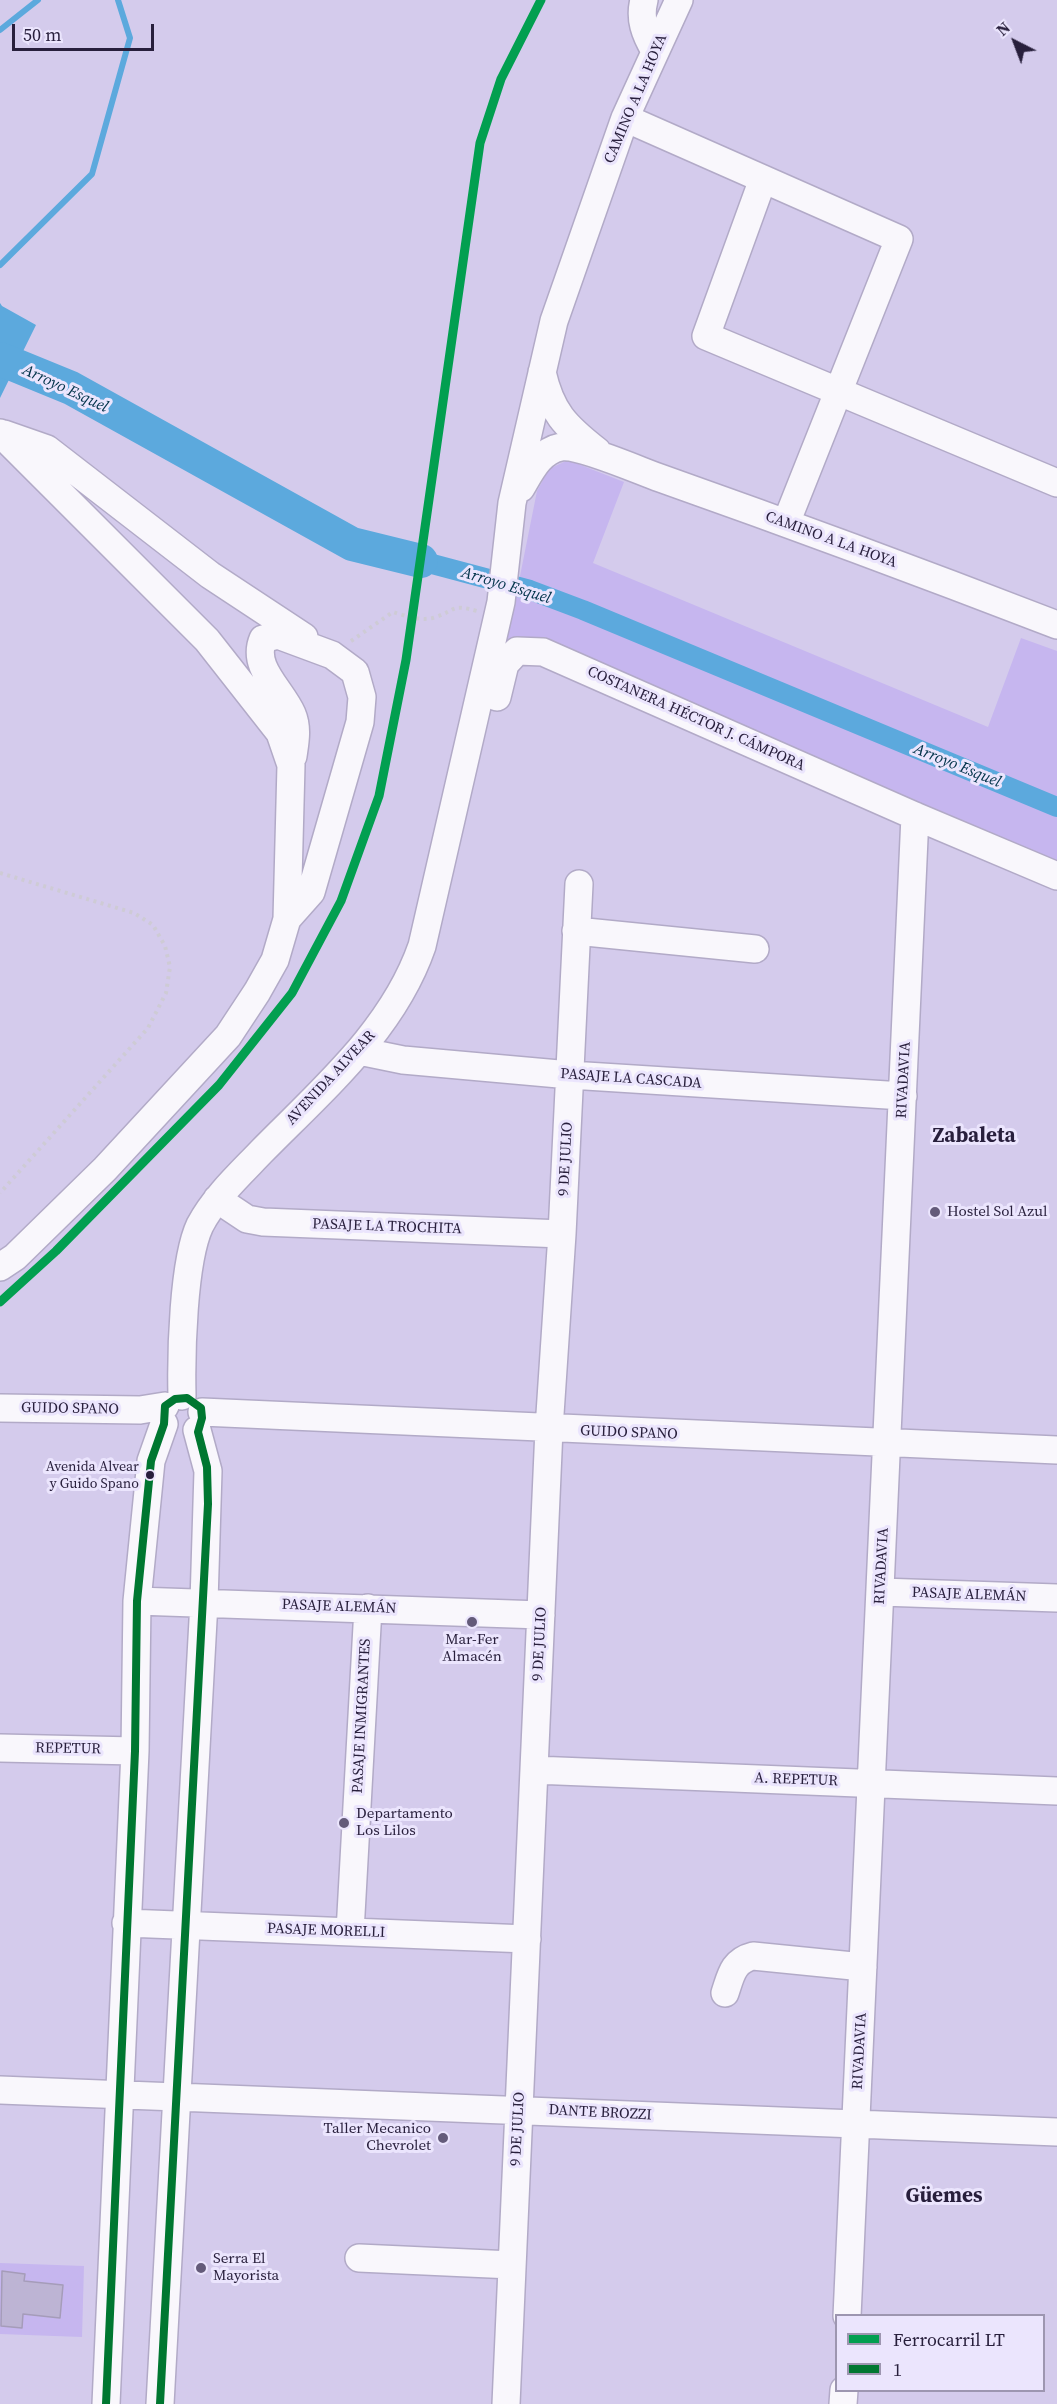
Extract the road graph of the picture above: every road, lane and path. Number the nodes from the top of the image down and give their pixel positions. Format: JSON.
{"nodes":[{"id":1,"x":644,"y":0,"type":"edge"},
{"id":2,"x":679,"y":0,"type":"edge"},
{"id":3,"x":655,"y":51,"type":"junction"},
{"id":4,"x":625,"y":118,"type":"junction"},
{"id":5,"x":763,"y":179,"type":"junction"},
{"id":6,"x":541,"y":370,"type":"junction"},
{"id":7,"x":838,"y":391,"type":"junction"},
{"id":8,"x":605,"y":457,"type":"junction"},
{"id":9,"x":1057,"y":483,"type":"edge"},
{"id":10,"x":511,"y":516,"type":"junction"},
{"id":11,"x":786,"y":523,"type":"junction"},
{"id":12,"x":500,"y":610,"type":"junction"},
{"id":13,"x":1057,"y":625,"type":"edge"},
{"id":14,"x":332,"y":655,"type":"junction"},
{"id":15,"x":291,"y":765,"type":"junction"},
{"id":16,"x":915,"y":816,"type":"junction"},
{"id":17,"x":449,"y":829,"type":"junction"},
{"id":18,"x":0,"y":873,"type":"edge"},
{"id":19,"x":1057,"y":876,"type":"edge"},
{"id":20,"x":579,"y":884,"type":"dead end"},
{"id":21,"x":287,"y":919,"type":"junction"},
{"id":22,"x":576,"y":931,"type":"junction"},
{"id":23,"x":755,"y":949,"type":"dead end"},
{"id":24,"x":359,"y":1051,"type":"junction"},
{"id":25,"x":570,"y":1075,"type":"junction"},
{"id":26,"x":903,"y":1096,"type":"junction"},
{"id":27,"x":0,"y":1193,"type":"edge"},
{"id":28,"x":217,"y":1199,"type":"junction"},
{"id":29,"x":562,"y":1234,"type":"junction"},
{"id":30,"x":0,"y":1267,"type":"edge"},
{"id":31,"x":0,"y":1408,"type":"edge"},
{"id":32,"x":173,"y":1414,"type":"junction"},
{"id":33,"x":549,"y":1430,"type":"junction"},
{"id":34,"x":888,"y":1443,"type":"junction"},
{"id":35,"x":1057,"y":1450,"type":"edge"},
{"id":36,"x":881,"y":1592,"type":"junction"},
{"id":37,"x":1057,"y":1598,"type":"edge"},
{"id":38,"x":137,"y":1601,"type":"junction"},
{"id":39,"x":204,"y":1602,"type":"junction"},
{"id":40,"x":369,"y":1608,"type":"junction"},
{"id":41,"x":541,"y":1615,"type":"junction"},
{"id":42,"x":0,"y":1748,"type":"edge"},
{"id":43,"x":135,"y":1751,"type":"junction"},
{"id":44,"x":534,"y":1770,"type":"junction"},
{"id":45,"x":872,"y":1784,"type":"junction"},
{"id":46,"x":1057,"y":1791,"type":"edge"},
{"id":47,"x":126,"y":1923,"type":"junction"},
{"id":48,"x":186,"y":1925,"type":"junction"},
{"id":49,"x":350,"y":1932,"type":"junction"},
{"id":50,"x":526,"y":1939,"type":"junction"},
{"id":51,"x":863,"y":1967,"type":"junction"},
{"id":52,"x":725,"y":1993,"type":"dead end"},
{"id":53,"x":0,"y":2090,"type":"edge"},
{"id":54,"x":119,"y":2094,"type":"junction"},
{"id":55,"x":176,"y":2097,"type":"junction"},
{"id":56,"x":519,"y":2109,"type":"junction"},
{"id":57,"x":856,"y":2125,"type":"junction"},
{"id":58,"x":1057,"y":2133,"type":"edge"},
{"id":59,"x":359,"y":2258,"type":"dead end"},
{"id":60,"x":512,"y":2265,"type":"junction"},
{"id":61,"x":847,"y":2314,"type":"edge"},
{"id":62,"x":106,"y":2404,"type":"edge"},
{"id":63,"x":160,"y":2404,"type":"edge"},
{"id":64,"x":506,"y":2404,"type":"edge"}],
"edges":[{"from":1,"to":3,"type":"street"},
{"from":2,"to":3,"type":"street","name":"CAMINO A LA HOYA"},
{"from":3,"to":4,"type":"street","name":"CAMINO A LA HOYA"},
{"from":4,"to":5,"type":"street"},
{"from":4,"to":6,"type":"street","name":"CAMINO A LA HOYA"},
{"from":5,"to":7,"type":"street"},
{"from":5,"to":7,"type":"street"},
{"from":6,"to":8,"type":"street","name":"CAMINO A LA HOYA"},
{"from":6,"to":10,"type":"street","name":"CAMINO A LA HOYA"},
{"from":7,"to":9,"type":"street"},
{"from":7,"to":11,"type":"street"},
{"from":8,"to":10,"type":"street","name":"CAMINO A LA HOYA"},
{"from":8,"to":11,"type":"street","name":"CAMINO A LA HOYA"},
{"from":10,"to":12,"type":"street","name":"AVENIDA ALVEAR"},
{"from":11,"to":13,"type":"street","name":"CAMINO A LA HOYA"},
{"from":12,"to":14,"type":"path"},
{"from":12,"to":17,"type":"street","name":"AVENIDA ALVEAR"},
{"from":14,"to":15,"type":"street"},
{"from":14,"to":15,"type":"street"},
{"from":14,"to":21,"type":"street"},
{"from":15,"to":21,"type":"street"},
{"from":16,"to":17,"type":"street","name":"COSTANERA HÉCTOR J. CÁMPORA"},
{"from":16,"to":19,"type":"street","name":"COSTANERA HÉCTOR J. CÁMPORA"},
{"from":16,"to":26,"type":"street","name":"RIVADAVIA"},
{"from":17,"to":24,"type":"street","name":"AVENIDA ALVEAR"},
{"from":18,"to":27,"type":"path"},
{"from":20,"to":22,"type":"street","name":"9 DE JULIO"},
{"from":21,"to":30,"type":"street"},
{"from":22,"to":23,"type":"street"},
{"from":22,"to":25,"type":"street","name":"9 DE JULIO"},
{"from":24,"to":25,"type":"street","name":"PASAJE LA CASCADA"},
{"from":24,"to":28,"type":"street","name":"AVENIDA ALVEAR"},
{"from":25,"to":26,"type":"street","name":"PASAJE LA CASCADA"},
{"from":25,"to":29,"type":"street","name":"9 DE JULIO"},
{"from":26,"to":34,"type":"street","name":"RIVADAVIA"},
{"from":28,"to":29,"type":"street","name":"PASAJE LA TROCHITA"},
{"from":28,"to":32,"type":"street","name":"AVENIDA ALVEAR"},
{"from":29,"to":33,"type":"street","name":"9 DE JULIO"},
{"from":31,"to":32,"type":"street","name":"GUIDO SPANO"},
{"from":32,"to":33,"type":"street","name":"GUIDO SPANO"},
{"from":32,"to":38,"type":"street","name":"AVENIDA ALVEAR"},
{"from":32,"to":39,"type":"street","name":"AVENIDA ALVEAR"},
{"from":33,"to":34,"type":"street","name":"GUIDO SPANO"},
{"from":33,"to":41,"type":"street","name":"9 DE JULIO"},
{"from":34,"to":35,"type":"street","name":"GUIDO SPANO"},
{"from":34,"to":36,"type":"street","name":"RIVADAVIA"},
{"from":36,"to":37,"type":"street","name":"PASAJE ALEMÁN"},
{"from":36,"to":45,"type":"street","name":"RIVADAVIA"},
{"from":38,"to":39,"type":"street","name":"PASAJE ALEMÁN"},
{"from":38,"to":43,"type":"street","name":"AVENIDA ALVEAR"},
{"from":39,"to":40,"type":"street","name":"PASAJE ALEMÁN"},
{"from":39,"to":48,"type":"street","name":"AVENIDA ALVEAR"},
{"from":40,"to":41,"type":"street","name":"PASAJE ALEMÁN"},
{"from":40,"to":49,"type":"street","name":"PASAJE INMIGRANTES"},
{"from":41,"to":44,"type":"street","name":"9 DE JULIO"},
{"from":42,"to":43,"type":"street","name":"REPETUR"},
{"from":43,"to":47,"type":"street","name":"AVENIDA ALVEAR"},
{"from":44,"to":45,"type":"street","name":"A. REPETUR"},
{"from":44,"to":50,"type":"street","name":"9 DE JULIO"},
{"from":45,"to":46,"type":"street","name":"A. REPETUR"},
{"from":45,"to":51,"type":"street","name":"RIVADAVIA"},
{"from":47,"to":48,"type":"street","name":"PASAJE MORELLI"},
{"from":47,"to":54,"type":"street","name":"AVENIDA ALVEAR"},
{"from":48,"to":49,"type":"street","name":"PASAJE MORELLI"},
{"from":48,"to":55,"type":"street","name":"AVENIDA ALVEAR"},
{"from":49,"to":50,"type":"street","name":"PASAJE MORELLI"},
{"from":50,"to":56,"type":"street","name":"9 DE JULIO"},
{"from":51,"to":52,"type":"street"},
{"from":51,"to":57,"type":"street","name":"RIVADAVIA"},
{"from":53,"to":54,"type":"street","name":"DANTE BROZZI"},
{"from":54,"to":55,"type":"street","name":"DANTE BROZZI"},
{"from":54,"to":62,"type":"street","name":"AVENIDA ALVEAR"},
{"from":55,"to":56,"type":"street","name":"DANTE BROZZI"},
{"from":55,"to":63,"type":"street","name":"AVENIDA ALVEAR"},
{"from":56,"to":57,"type":"street","name":"DANTE BROZZI"},
{"from":56,"to":60,"type":"street","name":"9 DE JULIO"},
{"from":57,"to":58,"type":"street","name":"DANTE BROZZI"},
{"from":57,"to":61,"type":"street","name":"RIVADAVIA"},
{"from":59,"to":60,"type":"street"},
{"from":60,"to":64,"type":"street","name":"9 DE JULIO"}]}
